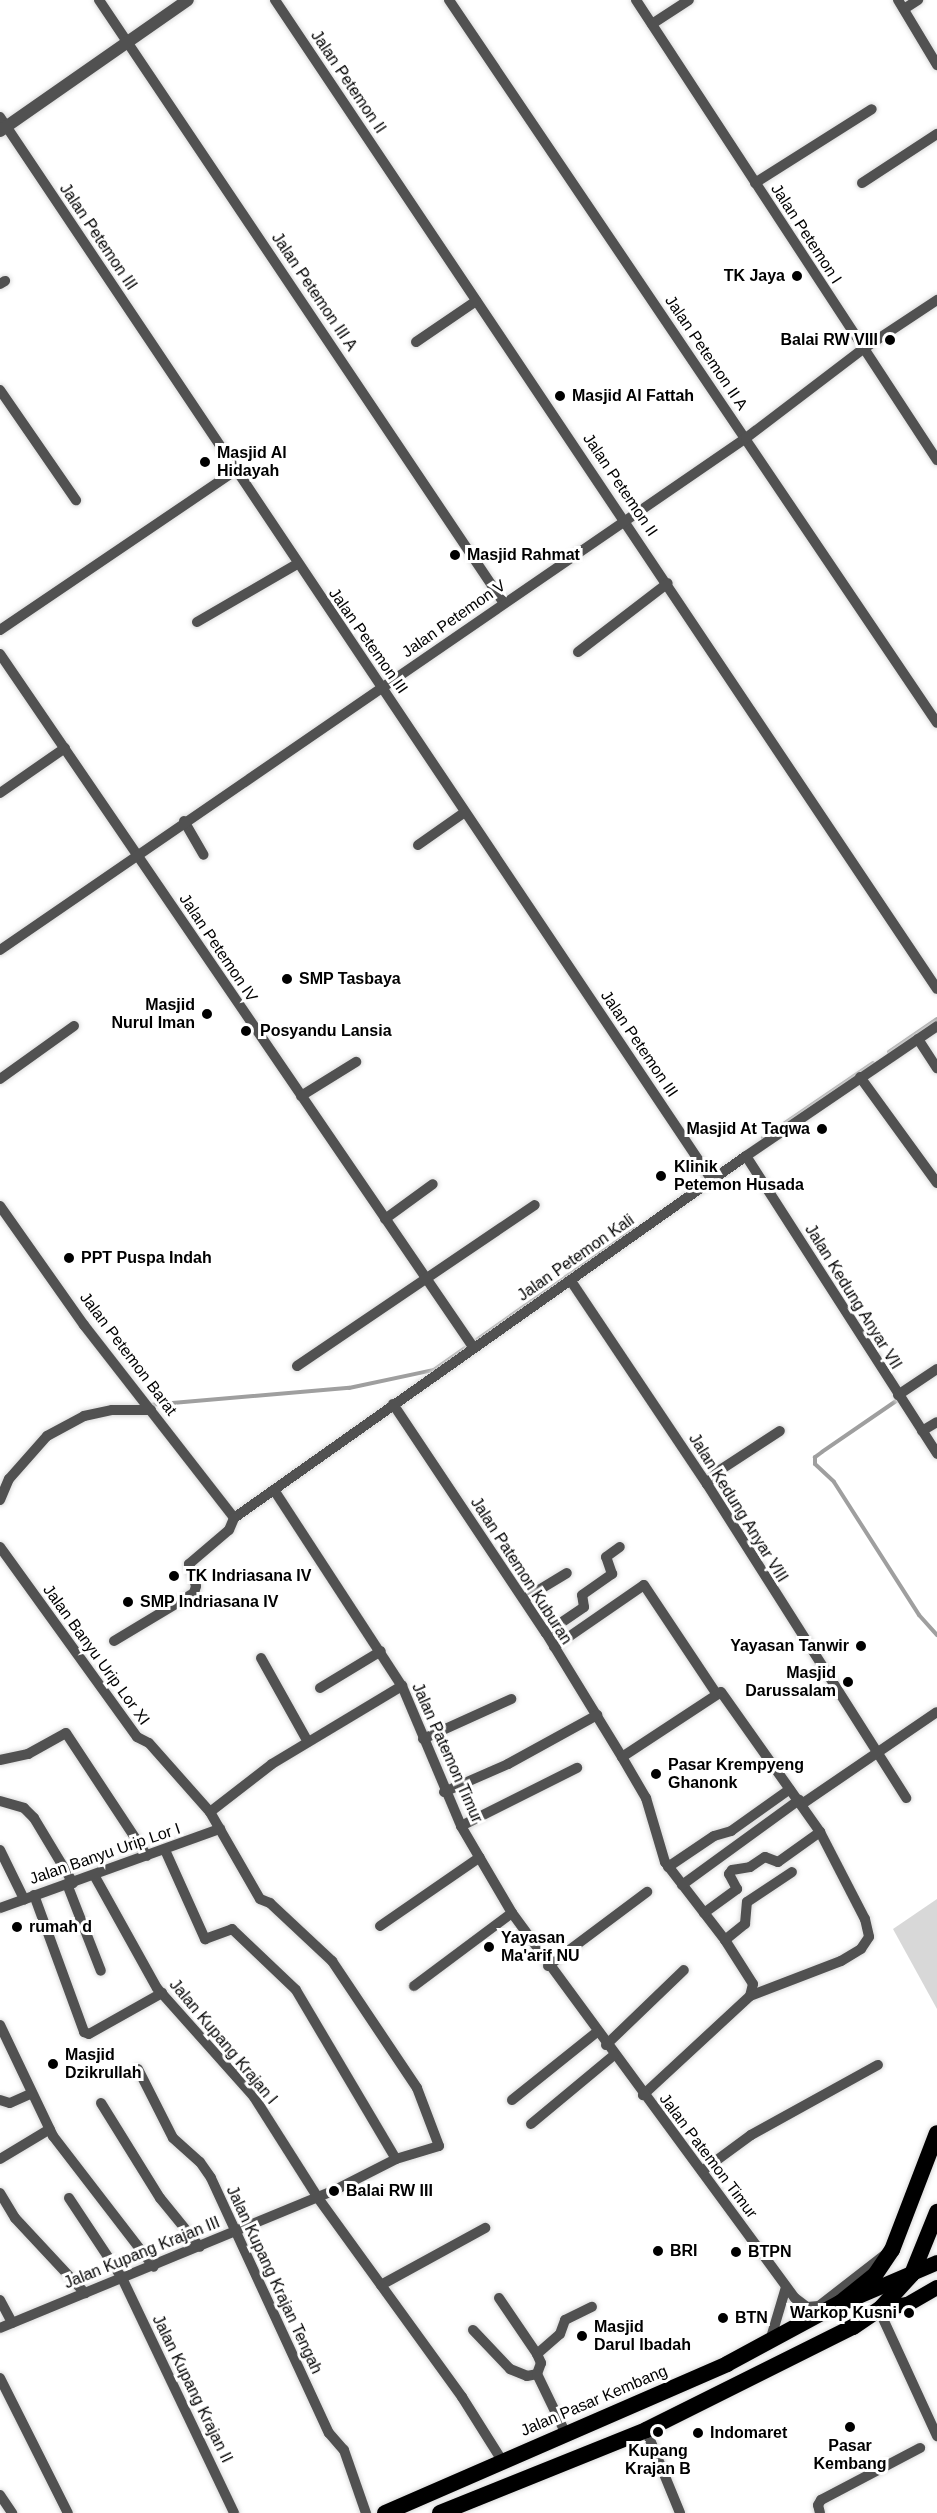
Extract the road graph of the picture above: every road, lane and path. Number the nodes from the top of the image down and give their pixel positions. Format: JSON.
{"nodes":[{"id":1,"x":99,"y":0,"type":"edge"},
{"id":2,"x":188,"y":0,"type":"edge"},
{"id":3,"x":275,"y":0,"type":"edge"},
{"id":4,"x":449,"y":0,"type":"edge"},
{"id":5,"x":636,"y":0,"type":"edge"},
{"id":6,"x":689,"y":0,"type":"edge"},
{"id":7,"x":918,"y":0,"type":"edge"},
{"id":8,"x":901,"y":5,"type":"edge"},
{"id":9,"x":652,"y":24,"type":"junction"},
{"id":10,"x":126,"y":40,"type":"junction"},
{"id":11,"x":937,"y":64,"type":"edge"},
{"id":12,"x":872,"y":108,"type":"dead end"},
{"id":13,"x":2,"y":125,"type":"edge"},
{"id":14,"x":937,"y":134,"type":"edge"},
{"id":15,"x":755,"y":183,"type":"junction"},
{"id":16,"x":862,"y":183,"type":"dead end"},
{"id":17,"x":937,"y":300,"type":"edge"},
{"id":18,"x":476,"y":301,"type":"junction"},
{"id":19,"x":416,"y":342,"type":"dead end"},
{"id":20,"x":863,"y":349,"type":"junction"},
{"id":21,"x":0,"y":390,"type":"edge"},
{"id":22,"x":746,"y":438,"type":"junction"},
{"id":23,"x":937,"y":460,"type":"edge"},
{"id":24,"x":236,"y":470,"type":"junction"},
{"id":25,"x":76,"y":500,"type":"dead end"},
{"id":26,"x":626,"y":519,"type":"junction"},
{"id":27,"x":297,"y":564,"type":"junction"},
{"id":28,"x":668,"y":583,"type":"junction"},
{"id":29,"x":503,"y":602,"type":"junction"},
{"id":30,"x":197,"y":622,"type":"dead end"},
{"id":31,"x":0,"y":630,"type":"edge"},
{"id":32,"x":578,"y":652,"type":"dead end"},
{"id":33,"x":0,"y":654,"type":"edge"},
{"id":34,"x":382,"y":688,"type":"junction"},
{"id":35,"x":937,"y":723,"type":"edge"},
{"id":36,"x":65,"y":748,"type":"junction"},
{"id":37,"x":0,"y":793,"type":"edge"},
{"id":38,"x":465,"y":812,"type":"junction"},
{"id":39,"x":184,"y":821,"type":"junction"},
{"id":40,"x":418,"y":845,"type":"dead end"},
{"id":41,"x":136,"y":854,"type":"junction"},
{"id":42,"x":204,"y":855,"type":"dead end"},
{"id":43,"x":0,"y":950,"type":"edge"},
{"id":44,"x":937,"y":989,"type":"edge"},
{"id":45,"x":74,"y":1026,"type":"dead end"},
{"id":46,"x":937,"y":1026,"type":"edge"},
{"id":47,"x":918,"y":1040,"type":"junction"},
{"id":48,"x":356,"y":1062,"type":"dead end"},
{"id":49,"x":937,"y":1068,"type":"edge"},
{"id":50,"x":860,"y":1077,"type":"junction"},
{"id":51,"x":0,"y":1080,"type":"edge"},
{"id":52,"x":301,"y":1096,"type":"junction"},
{"id":53,"x":746,"y":1156,"type":"junction"},
{"id":54,"x":709,"y":1177,"type":"junction"},
{"id":55,"x":937,"y":1183,"type":"edge"},
{"id":56,"x":433,"y":1184,"type":"dead end"},
{"id":57,"x":535,"y":1205,"type":"dead end"},
{"id":58,"x":0,"y":1206,"type":"edge"},
{"id":59,"x":385,"y":1219,"type":"junction"},
{"id":60,"x":424,"y":1278,"type":"junction"},
{"id":61,"x":571,"y":1281,"type":"junction"},
{"id":62,"x":471,"y":1345,"type":"junction"},
{"id":63,"x":297,"y":1366,"type":"dead end"},
{"id":64,"x":937,"y":1369,"type":"edge"},
{"id":65,"x":899,"y":1397,"type":"junction"},
{"id":66,"x":393,"y":1404,"type":"junction"},
{"id":67,"x":150,"y":1409,"type":"junction"},
{"id":68,"x":937,"y":1422,"type":"edge"},
{"id":69,"x":780,"y":1431,"type":"dead end"},
{"id":70,"x":922,"y":1431,"type":"junction"},
{"id":71,"x":937,"y":1454,"type":"edge"},
{"id":72,"x":5,"y":1478,"type":"edge"},
{"id":73,"x":707,"y":1484,"type":"junction"},
{"id":74,"x":274,"y":1490,"type":"junction"},
{"id":75,"x":0,"y":1500,"type":"edge"},
{"id":76,"x":234,"y":1518,"type":"junction"},
{"id":77,"x":620,"y":1546,"type":"dead end"},
{"id":78,"x":0,"y":1547,"type":"edge"},
{"id":79,"x":567,"y":1573,"type":"dead end"},
{"id":80,"x":524,"y":1599,"type":"junction"},
{"id":81,"x":546,"y":1633,"type":"junction"},
{"id":82,"x":114,"y":1641,"type":"dead end"},
{"id":83,"x":554,"y":1647,"type":"junction"},
{"id":84,"x":381,"y":1651,"type":"junction"},
{"id":85,"x":261,"y":1658,"type":"dead end"},
{"id":86,"x":402,"y":1686,"type":"junction"},
{"id":87,"x":320,"y":1689,"type":"dead end"},
{"id":88,"x":716,"y":1694,"type":"junction"},
{"id":89,"x":512,"y":1699,"type":"dead end"},
{"id":90,"x":597,"y":1715,"type":"junction"},
{"id":91,"x":934,"y":1719,"type":"edge"},
{"id":92,"x":423,"y":1739,"type":"junction"},
{"id":93,"x":308,"y":1742,"type":"junction"},
{"id":94,"x":876,"y":1753,"type":"junction"},
{"id":95,"x":622,"y":1757,"type":"junction"},
{"id":96,"x":0,"y":1760,"type":"edge"},
{"id":97,"x":577,"y":1768,"type":"dead end"},
{"id":98,"x":790,"y":1789,"type":"junction"},
{"id":99,"x":444,"y":1791,"type":"junction"},
{"id":100,"x":906,"y":1798,"type":"dead end"},
{"id":101,"x":0,"y":1801,"type":"edge"},
{"id":102,"x":800,"y":1802,"type":"junction"},
{"id":103,"x":210,"y":1812,"type":"junction"},
{"id":104,"x":461,"y":1826,"type":"junction"},
{"id":105,"x":220,"y":1829,"type":"junction"},
{"id":106,"x":820,"y":1832,"type":"junction"},
{"id":107,"x":0,"y":1850,"type":"edge"},
{"id":108,"x":165,"y":1850,"type":"junction"},
{"id":109,"x":147,"y":1856,"type":"junction"},
{"id":110,"x":480,"y":1857,"type":"junction"},
{"id":111,"x":668,"y":1867,"type":"junction"},
{"id":112,"x":792,"y":1872,"type":"dead end"},
{"id":113,"x":94,"y":1875,"type":"junction"},
{"id":114,"x":70,"y":1883,"type":"junction"},
{"id":115,"x":682,"y":1885,"type":"junction"},
{"id":116,"x":647,"y":1892,"type":"dead end"},
{"id":117,"x":29,"y":1897,"type":"junction"},
{"id":118,"x":0,"y":1908,"type":"edge"},
{"id":119,"x":512,"y":1913,"type":"junction"},
{"id":120,"x":704,"y":1913,"type":"junction"},
{"id":121,"x":381,"y":1926,"type":"dead end"},
{"id":122,"x":725,"y":1940,"type":"junction"},
{"id":123,"x":548,"y":1966,"type":"junction"},
{"id":124,"x":684,"y":1970,"type":"dead end"},
{"id":125,"x":101,"y":1971,"type":"dead end"},
{"id":126,"x":414,"y":1986,"type":"dead end"},
{"id":127,"x":162,"y":1993,"type":"junction"},
{"id":128,"x":750,"y":1996,"type":"junction"},
{"id":129,"x":0,"y":2025,"type":"edge"},
{"id":130,"x":597,"y":2032,"type":"junction"},
{"id":131,"x":606,"y":2045,"type":"junction"},
{"id":132,"x":614,"y":2055,"type":"junction"},
{"id":133,"x":878,"y":2065,"type":"dead end"},
{"id":134,"x":138,"y":2069,"type":"dead end"},
{"id":135,"x":32,"y":2092,"type":"junction"},
{"id":136,"x":643,"y":2095,"type":"junction"},
{"id":137,"x":0,"y":2100,"type":"edge"},
{"id":138,"x":512,"y":2100,"type":"dead end"},
{"id":139,"x":101,"y":2103,"type":"dead end"},
{"id":140,"x":531,"y":2124,"type":"dead end"},
{"id":141,"x":50,"y":2129,"type":"junction"},
{"id":142,"x":937,"y":2133,"type":"edge"},
{"id":143,"x":0,"y":2159,"type":"edge"},
{"id":144,"x":396,"y":2159,"type":"junction"},
{"id":145,"x":702,"y":2171,"type":"junction"},
{"id":146,"x":339,"y":2188,"type":"dead end"},
{"id":147,"x":0,"y":2193,"type":"edge"},
{"id":148,"x":323,"y":2195,"type":"junction"},
{"id":149,"x":69,"y":2198,"type":"dead end"},
{"id":150,"x":937,"y":2212,"type":"edge"},
{"id":151,"x":485,"y":2228,"type":"dead end"},
{"id":152,"x":236,"y":2231,"type":"junction"},
{"id":153,"x":200,"y":2247,"type":"junction"},
{"id":154,"x":892,"y":2250,"type":"junction"},
{"id":155,"x":937,"y":2262,"type":"edge"},
{"id":156,"x":154,"y":2267,"type":"junction"},
{"id":157,"x":912,"y":2274,"type":"junction"},
{"id":158,"x":122,"y":2278,"type":"junction"},
{"id":159,"x":381,"y":2285,"type":"junction"},
{"id":160,"x":786,"y":2287,"type":"junction"},
{"id":161,"x":937,"y":2287,"type":"edge"},
{"id":162,"x":85,"y":2293,"type":"junction"},
{"id":163,"x":499,"y":2298,"type":"dead end"},
{"id":164,"x":0,"y":2300,"type":"edge"},
{"id":165,"x":840,"y":2303,"type":"junction"},
{"id":166,"x":592,"y":2307,"type":"dead end"},
{"id":167,"x":880,"y":2309,"type":"junction"},
{"id":168,"x":12,"y":2323,"type":"junction"},
{"id":169,"x":0,"y":2328,"type":"edge"},
{"id":170,"x":473,"y":2330,"type":"dead end"},
{"id":171,"x":770,"y":2342,"type":"junction"},
{"id":172,"x":537,"y":2354,"type":"junction"},
{"id":173,"x":537,"y":2374,"type":"junction"},
{"id":174,"x":0,"y":2378,"type":"edge"},
{"id":175,"x":646,"y":2430,"type":"junction"},
{"id":176,"x":565,"y":2432,"type":"junction"},
{"id":177,"x":937,"y":2436,"type":"edge"},
{"id":178,"x":920,"y":2448,"type":"dead end"},
{"id":179,"x":501,"y":2459,"type":"junction"},
{"id":180,"x":0,"y":2495,"type":"edge"},
{"id":181,"x":12,"y":2513,"type":"edge"},
{"id":182,"x":68,"y":2513,"type":"edge"},
{"id":183,"x":234,"y":2513,"type":"edge"},
{"id":184,"x":366,"y":2513,"type":"edge"},
{"id":185,"x":385,"y":2513,"type":"edge"},
{"id":186,"x":440,"y":2513,"type":"edge"},
{"id":187,"x":680,"y":2513,"type":"edge"},
{"id":188,"x":820,"y":2513,"type":"edge"}],
"edges":[{"from":1,"to":10,"type":"street","name":"Jalan Petemon III A"},
{"from":2,"to":10,"type":"street"},
{"from":3,"to":18,"type":"street","name":"Jalan Petemon II"},
{"from":4,"to":22,"type":"street","name":"Jalan Petemon II A"},
{"from":5,"to":9,"type":"street","name":"Jalan Petemon I"},
{"from":6,"to":9,"type":"street"},
{"from":7,"to":8,"type":"street"},
{"from":8,"to":11,"type":"street"},
{"from":9,"to":15,"type":"street","name":"Jalan Petemon I"},
{"from":10,"to":13,"type":"street"},
{"from":10,"to":29,"type":"street","name":"Jalan Petemon III A"},
{"from":12,"to":15,"type":"street"},
{"from":13,"to":24,"type":"street","name":"Jalan Petemon III"},
{"from":14,"to":16,"type":"street"},
{"from":15,"to":20,"type":"street","name":"Jalan Petemon I"},
{"from":17,"to":20,"type":"street","name":"Jalan Petemon V"},
{"from":18,"to":19,"type":"street"},
{"from":18,"to":26,"type":"street","name":"Jalan Petemon II"},
{"from":20,"to":22,"type":"street","name":"Jalan Petemon V"},
{"from":20,"to":23,"type":"street","name":"Jalan Petemon I"},
{"from":21,"to":25,"type":"street"},
{"from":22,"to":26,"type":"street","name":"Jalan Petemon V"},
{"from":22,"to":35,"type":"street","name":"Jalan Petemon II A"},
{"from":24,"to":27,"type":"street","name":"Jalan Petemon III"},
{"from":24,"to":31,"type":"street"},
{"from":26,"to":28,"type":"street","name":"Jalan Petemon II"},
{"from":26,"to":29,"type":"street","name":"Jalan Petemon V"},
{"from":27,"to":30,"type":"street"},
{"from":27,"to":34,"type":"street","name":"Jalan Petemon III"},
{"from":28,"to":32,"type":"street"},
{"from":28,"to":44,"type":"street","name":"Jalan Petemon II"},
{"from":29,"to":34,"type":"street","name":"Jalan Petemon V"},
{"from":33,"to":36,"type":"street","name":"Jalan Petemon IV"},
{"from":34,"to":38,"type":"street","name":"Jalan Petemon III"},
{"from":34,"to":39,"type":"street","name":"Jalan Petemon V"},
{"from":36,"to":37,"type":"street"},
{"from":36,"to":41,"type":"street","name":"Jalan Petemon IV"},
{"from":38,"to":40,"type":"street"},
{"from":38,"to":54,"type":"street","name":"Jalan Petemon III"},
{"from":39,"to":41,"type":"street","name":"Jalan Petemon V"},
{"from":39,"to":42,"type":"street"},
{"from":41,"to":43,"type":"street","name":"Jalan Petemon V"},
{"from":41,"to":52,"type":"street","name":"Jalan Petemon IV"},
{"from":45,"to":51,"type":"street"},
{"from":46,"to":47,"type":"street","name":"Jalan Petemon Kali"},
{"from":47,"to":49,"type":"street"},
{"from":47,"to":50,"type":"street","name":"Jalan Petemon Kali"},
{"from":48,"to":52,"type":"street"},
{"from":50,"to":53,"type":"street","name":"Jalan Petemon Kali"},
{"from":50,"to":55,"type":"street"},
{"from":52,"to":59,"type":"street","name":"Jalan Petemon IV"},
{"from":53,"to":54,"type":"street","name":"Jalan Petemon Kali"},
{"from":53,"to":65,"type":"street","name":"Jalan Kedung Anyar VII"},
{"from":54,"to":61,"type":"street","name":"Jalan Petemon Kali"},
{"from":56,"to":59,"type":"street"},
{"from":57,"to":60,"type":"street"},
{"from":58,"to":67,"type":"street","name":"Jalan Petemon Barat"},
{"from":59,"to":60,"type":"street","name":"Jalan Petemon IV"},
{"from":60,"to":62,"type":"street","name":"Jalan Petemon IV"},
{"from":60,"to":63,"type":"street"},
{"from":61,"to":62,"type":"street","name":"Jalan Petemon Kali"},
{"from":61,"to":73,"type":"street","name":"Jalan Kedung Anyar VIII"},
{"from":62,"to":66,"type":"street","name":"Jalan Petemon Kali"},
{"from":64,"to":65,"type":"street"},
{"from":65,"to":70,"type":"street","name":"Jalan Kedung Anyar VII"},
{"from":66,"to":74,"type":"street","name":"Jalan Petemon Kali"},
{"from":66,"to":80,"type":"street","name":"Jalan Patemon Kuburan"},
{"from":67,"to":72,"type":"street"},
{"from":67,"to":76,"type":"street","name":"Jalan Petemon Barat"},
{"from":68,"to":70,"type":"street"},
{"from":69,"to":73,"type":"street"},
{"from":70,"to":71,"type":"street","name":"Jalan Kedung Anyar VII"},
{"from":72,"to":75,"type":"street"},
{"from":73,"to":94,"type":"street","name":"Jalan Kedung Anyar VIII"},
{"from":74,"to":76,"type":"street","name":"Jalan Petemon Kali"},
{"from":74,"to":84,"type":"street","name":"Jalan Patemon Timur"},
{"from":76,"to":82,"type":"street","name":"Jalan Petemon Kali"},
{"from":77,"to":81,"type":"street"},
{"from":78,"to":103,"type":"street","name":"Jalan Banyu Urip Lor XI"},
{"from":79,"to":80,"type":"street"},
{"from":80,"to":81,"type":"street","name":"Jalan Patemon Kuburan"},
{"from":81,"to":83,"type":"street","name":"Jalan Patemon Kuburan"},
{"from":83,"to":88,"type":"street"},
{"from":83,"to":90,"type":"street","name":"Jalan Patemon Kuburan"},
{"from":84,"to":86,"type":"street","name":"Jalan Patemon Timur"},
{"from":84,"to":87,"type":"street"},
{"from":85,"to":93,"type":"street"},
{"from":86,"to":92,"type":"street","name":"Jalan Patemon Timur"},
{"from":86,"to":93,"type":"street"},
{"from":88,"to":95,"type":"street"},
{"from":88,"to":98,"type":"street"},
{"from":89,"to":92,"type":"street"},
{"from":90,"to":95,"type":"street","name":"Jalan Patemon Kuburan"},
{"from":90,"to":99,"type":"street"},
{"from":91,"to":94,"type":"street"},
{"from":92,"to":99,"type":"street","name":"Jalan Patemon Timur"},
{"from":93,"to":103,"type":"street"},
{"from":94,"to":100,"type":"street","name":"Jalan Kedung Anyar VIII"},
{"from":94,"to":102,"type":"street"},
{"from":95,"to":111,"type":"street","name":"Jalan Patemon Kuburan"},
{"from":96,"to":109,"type":"street"},
{"from":97,"to":104,"type":"street"},
{"from":98,"to":102,"type":"street"},
{"from":98,"to":111,"type":"street"},
{"from":99,"to":104,"type":"street","name":"Jalan Patemon Timur"},
{"from":101,"to":114,"type":"street"},
{"from":102,"to":106,"type":"street"},
{"from":102,"to":115,"type":"street"},
{"from":103,"to":105,"type":"street","name":"Jalan Banyu Urip Lor XI"},
{"from":104,"to":110,"type":"street","name":"Jalan Patemon Timur"},
{"from":105,"to":108,"type":"street","name":"Jalan Banyu Urip Lor I"},
{"from":105,"to":144,"type":"street","name":"Jalan Banyu Urip Lor XI"},
{"from":106,"to":120,"type":"street"},
{"from":106,"to":128,"type":"street"},
{"from":107,"to":117,"type":"street"},
{"from":108,"to":109,"type":"street","name":"Jalan Banyu Urip Lor I"},
{"from":108,"to":144,"type":"street"},
{"from":109,"to":113,"type":"street","name":"Jalan Banyu Urip Lor I"},
{"from":110,"to":119,"type":"street","name":"Jalan Patemon Timur"},
{"from":110,"to":121,"type":"street"},
{"from":111,"to":115,"type":"street","name":"Jalan Patemon Kuburan"},
{"from":112,"to":122,"type":"street"},
{"from":113,"to":114,"type":"street","name":"Jalan Banyu Urip Lor I"},
{"from":113,"to":127,"type":"street","name":"Jalan Kupang Krajan I"},
{"from":114,"to":117,"type":"street","name":"Jalan Banyu Urip Lor I"},
{"from":114,"to":125,"type":"street"},
{"from":115,"to":120,"type":"street","name":"Jalan Patemon Kuburan"},
{"from":116,"to":123,"type":"street"},
{"from":117,"to":118,"type":"street","name":"Jalan Banyu Urip Lor I"},
{"from":117,"to":127,"type":"street"},
{"from":119,"to":123,"type":"street","name":"Jalan Patemon Timur"},
{"from":119,"to":126,"type":"street"},
{"from":120,"to":122,"type":"street","name":"Jalan Patemon Kuburan"},
{"from":122,"to":128,"type":"street","name":"Jalan Patemon Kuburan"},
{"from":123,"to":130,"type":"street","name":"Jalan Patemon Timur"},
{"from":124,"to":131,"type":"street"},
{"from":127,"to":148,"type":"street","name":"Jalan Kupang Krajan I"},
{"from":128,"to":136,"type":"street"},
{"from":129,"to":135,"type":"street"},
{"from":130,"to":131,"type":"street","name":"Jalan Patemon Timur"},
{"from":130,"to":138,"type":"street"},
{"from":131,"to":132,"type":"street","name":"Jalan Patemon Timur"},
{"from":132,"to":136,"type":"street","name":"Jalan Patemon Timur"},
{"from":132,"to":140,"type":"street"},
{"from":133,"to":145,"type":"street"},
{"from":134,"to":152,"type":"street","name":"Jalan Kupang Krajan Tengah"},
{"from":135,"to":137,"type":"street"},
{"from":135,"to":141,"type":"street"},
{"from":136,"to":145,"type":"street","name":"Jalan Patemon Timur"},
{"from":139,"to":153,"type":"street"},
{"from":141,"to":143,"type":"street"},
{"from":141,"to":156,"type":"street"},
{"from":142,"to":154,"type":"highway"},
{"from":144,"to":146,"type":"street"},
{"from":145,"to":160,"type":"street","name":"Jalan Patemon Timur"},
{"from":147,"to":162,"type":"street"},
{"from":148,"to":152,"type":"street","name":"Jalan Kupang Krajan III"},
{"from":148,"to":159,"type":"street","name":"Jalan Kupang Krajan I"},
{"from":149,"to":158,"type":"street","name":"Jalan Kupang Krajan II"},
{"from":150,"to":157,"type":"highway"},
{"from":151,"to":159,"type":"street"},
{"from":152,"to":153,"type":"street","name":"Jalan Kupang Krajan III"},
{"from":152,"to":184,"type":"street","name":"Jalan Kupang Krajan Tengah"},
{"from":153,"to":156,"type":"street","name":"Jalan Kupang Krajan III"},
{"from":154,"to":160,"type":"street","name":"Jalan Patemon Timur"},
{"from":154,"to":165,"type":"highway"},
{"from":155,"to":157,"type":"main road","name":"Jalan Pasar Kembang"},
{"from":156,"to":158,"type":"street","name":"Jalan Kupang Krajan III"},
{"from":157,"to":165,"type":"main road","name":"Jalan Pasar Kembang"},
{"from":157,"to":167,"type":"highway"},
{"from":158,"to":162,"type":"street","name":"Jalan Kupang Krajan III"},
{"from":158,"to":183,"type":"street","name":"Jalan Kupang Krajan II"},
{"from":159,"to":179,"type":"street","name":"Jalan Kupang Krajan I"},
{"from":160,"to":171,"type":"street"},
{"from":161,"to":167,"type":"main road"},
{"from":162,"to":168,"type":"street","name":"Jalan Kupang Krajan III"},
{"from":163,"to":172,"type":"street"},
{"from":164,"to":168,"type":"street"},
{"from":165,"to":171,"type":"highway","name":"Jalan Pasar Kembang"},
{"from":166,"to":172,"type":"street"},
{"from":167,"to":175,"type":"highway"},
{"from":167,"to":177,"type":"street"},
{"from":168,"to":169,"type":"street","name":"Jalan Kupang Krajan III"},
{"from":170,"to":173,"type":"street"},
{"from":171,"to":176,"type":"highway","name":"Jalan Pasar Kembang"},
{"from":172,"to":173,"type":"street"},
{"from":173,"to":176,"type":"street"},
{"from":174,"to":182,"type":"street"},
{"from":175,"to":186,"type":"highway"},
{"from":175,"to":187,"type":"street"},
{"from":176,"to":179,"type":"highway","name":"Jalan Pasar Kembang"},
{"from":178,"to":188,"type":"street"},
{"from":179,"to":185,"type":"highway","name":"Jalan Pasar Kembang"},
{"from":180,"to":181,"type":"street"}]}
